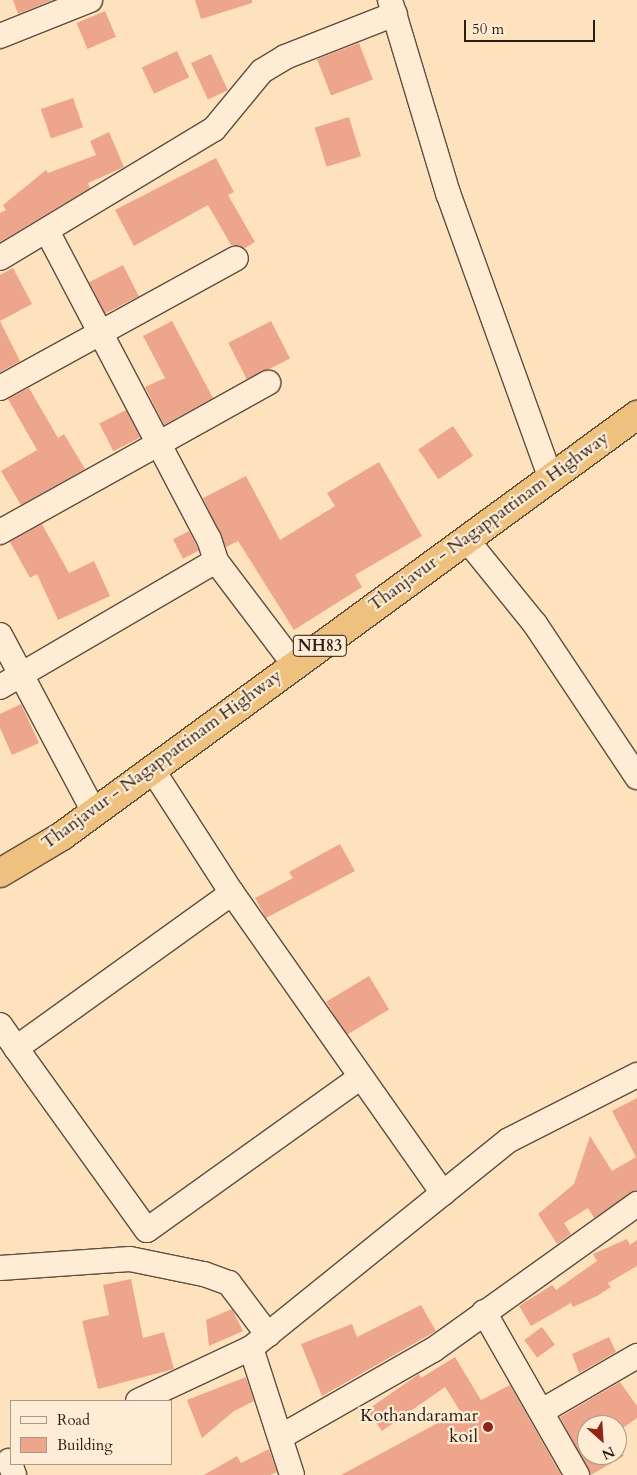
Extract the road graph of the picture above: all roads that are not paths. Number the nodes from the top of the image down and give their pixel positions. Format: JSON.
{"nodes":[{"id":1,"x":90,"y":0,"type":"edge"},
{"id":2,"x":392,"y":7,"type":"edge"},
{"id":3,"x":0,"y":36,"type":"edge"},
{"id":4,"x":47,"y":231,"type":"junction"},
{"id":5,"x":0,"y":258,"type":"edge"},
{"id":6,"x":236,"y":258,"type":"dead end"},
{"id":7,"x":98,"y":333,"type":"junction"},
{"id":8,"x":268,"y":383,"type":"dead end"},
{"id":9,"x":0,"y":388,"type":"edge"},
{"id":10,"x":637,"y":415,"type":"edge"},
{"id":11,"x":157,"y":442,"type":"junction"},
{"id":12,"x":550,"y":477,"type":"junction"},
{"id":13,"x":0,"y":532,"type":"edge"},
{"id":14,"x":467,"y":540,"type":"junction"},
{"id":15,"x":216,"y":561,"type":"junction"},
{"id":16,"x":0,"y":634,"type":"edge"},
{"id":17,"x":294,"y":664,"type":"junction"},
{"id":18,"x":22,"y":674,"type":"junction"},
{"id":19,"x":0,"y":687,"type":"edge"},
{"id":20,"x":152,"y":769,"type":"junction"},
{"id":21,"x":637,"y":777,"type":"edge"},
{"id":22,"x":94,"y":812,"type":"junction"},
{"id":23,"x":0,"y":873,"type":"edge"},
{"id":24,"x":232,"y":893,"type":"junction"},
{"id":25,"x":0,"y":1025,"type":"edge"},
{"id":26,"x":16,"y":1048,"type":"junction"},
{"id":27,"x":637,"y":1075,"type":"edge"},
{"id":28,"x":361,"y":1077,"type":"junction"},
{"id":29,"x":443,"y":1193,"type":"junction"},
{"id":30,"x":637,"y":1204,"type":"edge"},
{"id":31,"x":0,"y":1268,"type":"edge"},
{"id":32,"x":484,"y":1312,"type":"junction"},
{"id":33,"x":259,"y":1342,"type":"junction"},
{"id":34,"x":637,"y":1356,"type":"edge"},
{"id":35,"x":140,"y":1400,"type":"edge"},
{"id":36,"x":542,"y":1411,"type":"junction"},
{"id":37,"x":282,"y":1436,"type":"junction"},
{"id":38,"x":292,"y":1475,"type":"edge"},
{"id":39,"x":577,"y":1475,"type":"edge"}],
"edges":[{"from":1,"to":3,"type":"street"},
{"from":2,"to":4,"type":"street"},
{"from":2,"to":12,"type":"street"},
{"from":4,"to":5,"type":"street"},
{"from":4,"to":7,"type":"street"},
{"from":6,"to":7,"type":"street"},
{"from":7,"to":9,"type":"street"},
{"from":7,"to":11,"type":"street"},
{"from":8,"to":11,"type":"street"},
{"from":10,"to":12,"type":"highway","name":"Thanjavur - Nagappattinam Highway","number":"NH83"},
{"from":11,"to":13,"type":"street"},
{"from":11,"to":15,"type":"street"},
{"from":12,"to":14,"type":"highway","name":"Thanjavur - Nagappattinam Highway","number":"NH83"},
{"from":14,"to":17,"type":"highway","name":"Thanjavur - Nagappattinam Highway","number":"NH83"},
{"from":14,"to":21,"type":"street"},
{"from":15,"to":17,"type":"street"},
{"from":15,"to":18,"type":"street"},
{"from":16,"to":18,"type":"street"},
{"from":17,"to":20,"type":"highway","name":"Thanjavur - Nagappattinam Highway","number":"NH83"},
{"from":18,"to":19,"type":"street"},
{"from":18,"to":22,"type":"street"},
{"from":20,"to":22,"type":"highway","name":"Thanjavur - Nagappattinam Highway","number":"NH83"},
{"from":20,"to":24,"type":"street"},
{"from":22,"to":23,"type":"highway","name":"Thanjavur - Nagappattinam Highway","number":"NH83"},
{"from":24,"to":26,"type":"street"},
{"from":24,"to":28,"type":"street"},
{"from":25,"to":26,"type":"street"},
{"from":26,"to":28,"type":"street"},
{"from":27,"to":29,"type":"street"},
{"from":28,"to":29,"type":"street"},
{"from":29,"to":33,"type":"street"},
{"from":30,"to":32,"type":"street"},
{"from":31,"to":33,"type":"street"},
{"from":32,"to":36,"type":"street"},
{"from":32,"to":37,"type":"street"},
{"from":33,"to":35,"type":"street"},
{"from":33,"to":37,"type":"street"},
{"from":34,"to":36,"type":"street"},
{"from":36,"to":39,"type":"street"},
{"from":37,"to":38,"type":"street"}]}
